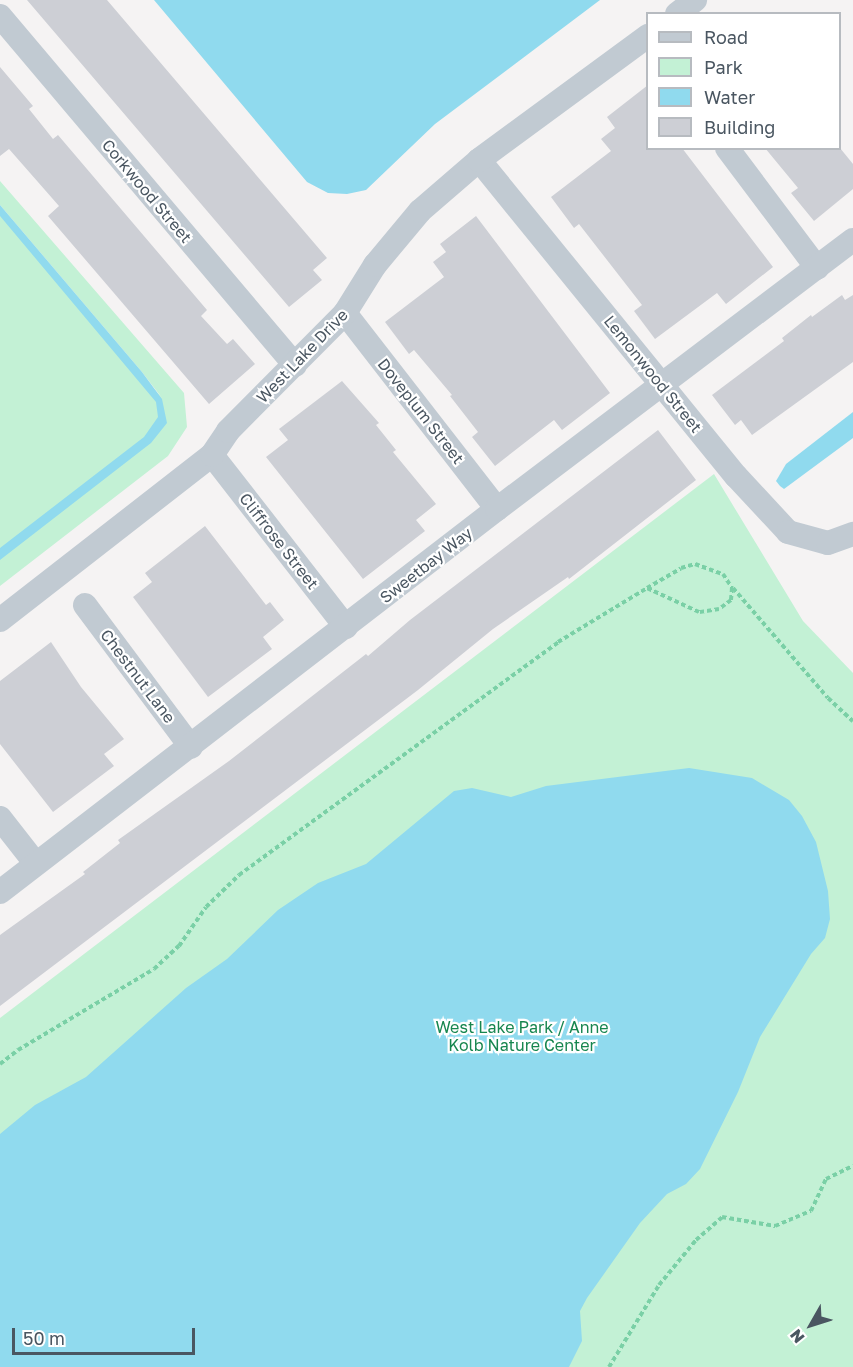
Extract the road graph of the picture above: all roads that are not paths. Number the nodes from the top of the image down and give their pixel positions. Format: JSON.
{"nodes":[{"id":1,"x":695,"y":0,"type":"edge"},
{"id":2,"x":680,"y":12,"type":"edge"},
{"id":3,"x":0,"y":16,"type":"edge"},
{"id":4,"x":646,"y":39,"type":"edge"},
{"id":5,"x":728,"y":150,"type":"edge"},
{"id":6,"x":479,"y":160,"type":"junction"},
{"id":7,"x":853,"y":240,"type":"edge"},
{"id":8,"x":817,"y":268,"type":"junction"},
{"id":9,"x":345,"y":313,"type":"junction"},
{"id":10,"x":295,"y":365,"type":"junction"},
{"id":11,"x":661,"y":384,"type":"junction"},
{"id":12,"x":212,"y":455,"type":"junction"},
{"id":13,"x":497,"y":509,"type":"junction"},
{"id":14,"x":853,"y":534,"type":"edge"},
{"id":15,"x":85,"y":605,"type":"dead end"},
{"id":16,"x":0,"y":620,"type":"edge"},
{"id":17,"x":346,"y":627,"type":"junction"},
{"id":18,"x":191,"y":747,"type":"junction"},
{"id":19,"x":0,"y":818,"type":"edge"},
{"id":20,"x":36,"y":864,"type":"junction"},
{"id":21,"x":0,"y":892,"type":"edge"}],
"edges":[{"from":1,"to":2,"type":"street"},
{"from":3,"to":10,"type":"street","name":"Corkwood Street"},
{"from":4,"to":6,"type":"street","name":"West Lake Drive"},
{"from":5,"to":8,"type":"street"},
{"from":6,"to":9,"type":"street","name":"West Lake Drive"},
{"from":6,"to":11,"type":"street","name":"Lemonwood Street"},
{"from":7,"to":8,"type":"street","name":"Sweetbay Way"},
{"from":8,"to":11,"type":"street","name":"Sweetbay Way"},
{"from":9,"to":10,"type":"street","name":"West Lake Drive"},
{"from":9,"to":13,"type":"street","name":"Doveplum Street"},
{"from":10,"to":12,"type":"street","name":"West Lake Drive"},
{"from":11,"to":13,"type":"street","name":"Sweetbay Way"},
{"from":11,"to":14,"type":"street","name":"Lemonwood Street"},
{"from":12,"to":16,"type":"street","name":"West Lake Drive"},
{"from":12,"to":17,"type":"street","name":"Cliffrose Street"},
{"from":13,"to":17,"type":"street","name":"Sweetbay Way"},
{"from":15,"to":18,"type":"street","name":"Chestnut Lane"},
{"from":17,"to":18,"type":"street","name":"Sweetbay Way"},
{"from":18,"to":20,"type":"street","name":"Sweetbay Way"},
{"from":19,"to":20,"type":"street"},
{"from":20,"to":21,"type":"street","name":"Sweetbay Way"}]}
